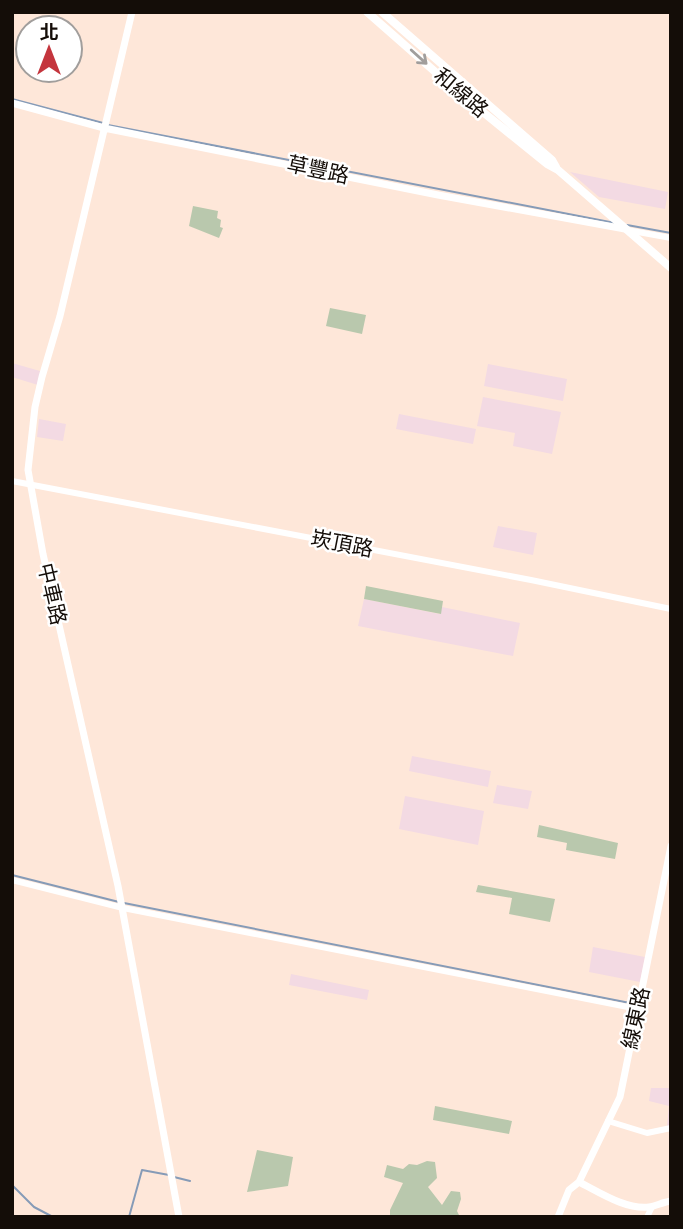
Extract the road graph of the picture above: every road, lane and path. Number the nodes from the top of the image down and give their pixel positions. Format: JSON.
{"nodes":[{"id":1,"x":132,"y":12,"type":"edge"},
{"id":2,"x":367,"y":12,"type":"edge"},
{"id":3,"x":383,"y":12,"type":"edge"},
{"id":4,"x":12,"y":103,"type":"edge"},
{"id":5,"x":104,"y":128,"type":"junction"},
{"id":6,"x":558,"y":170,"type":"junction"},
{"id":7,"x":625,"y":229,"type":"junction"},
{"id":8,"x":671,"y":238,"type":"edge"},
{"id":9,"x":671,"y":268,"type":"edge"},
{"id":10,"x":12,"y":481,"type":"edge"},
{"id":11,"x":29,"y":485,"type":"junction"},
{"id":12,"x":671,"y":609,"type":"edge"},
{"id":13,"x":671,"y":846,"type":"edge"},
{"id":14,"x":12,"y":880,"type":"edge"},
{"id":15,"x":123,"y":908,"type":"junction"},
{"id":16,"x":639,"y":1009,"type":"junction"},
{"id":17,"x":608,"y":1121,"type":"junction"},
{"id":18,"x":671,"y":1128,"type":"edge"},
{"id":19,"x":579,"y":1182,"type":"junction"},
{"id":20,"x":671,"y":1201,"type":"edge"},
{"id":21,"x":652,"y":1207,"type":"junction"},
{"id":22,"x":179,"y":1217,"type":"edge"},
{"id":23,"x":558,"y":1217,"type":"edge"},
{"id":24,"x":647,"y":1217,"type":"edge"}],
"edges":[{"from":1,"to":5,"type":"street","name":"中車路"},
{"from":2,"to":6,"type":"main road","name":"和線路","one_way":true},
{"from":3,"to":6,"type":"main road","name":"和線路"},
{"from":4,"to":5,"type":"street","name":"草豐路"},
{"from":5,"to":7,"type":"street","name":"草豐路"},
{"from":5,"to":11,"type":"street","name":"中車路"},
{"from":6,"to":7,"type":"main road","name":"和線路"},
{"from":7,"to":8,"type":"street"},
{"from":7,"to":9,"type":"main road","name":"和線路"},
{"from":10,"to":11,"type":"street","name":"崁頂路"},
{"from":11,"to":12,"type":"street","name":"崁頂路"},
{"from":11,"to":15,"type":"street","name":"中車路"},
{"from":13,"to":16,"type":"street","name":"線東路"},
{"from":14,"to":15,"type":"street"},
{"from":15,"to":16,"type":"street"},
{"from":15,"to":22,"type":"street","name":"中車路"},
{"from":16,"to":17,"type":"street","name":"線東路"},
{"from":17,"to":18,"type":"street"},
{"from":17,"to":19,"type":"street","name":"線東路"},
{"from":19,"to":21,"type":"street"},
{"from":19,"to":23,"type":"street","name":"線東路"},
{"from":20,"to":21,"type":"street"},
{"from":21,"to":24,"type":"street"}]}
